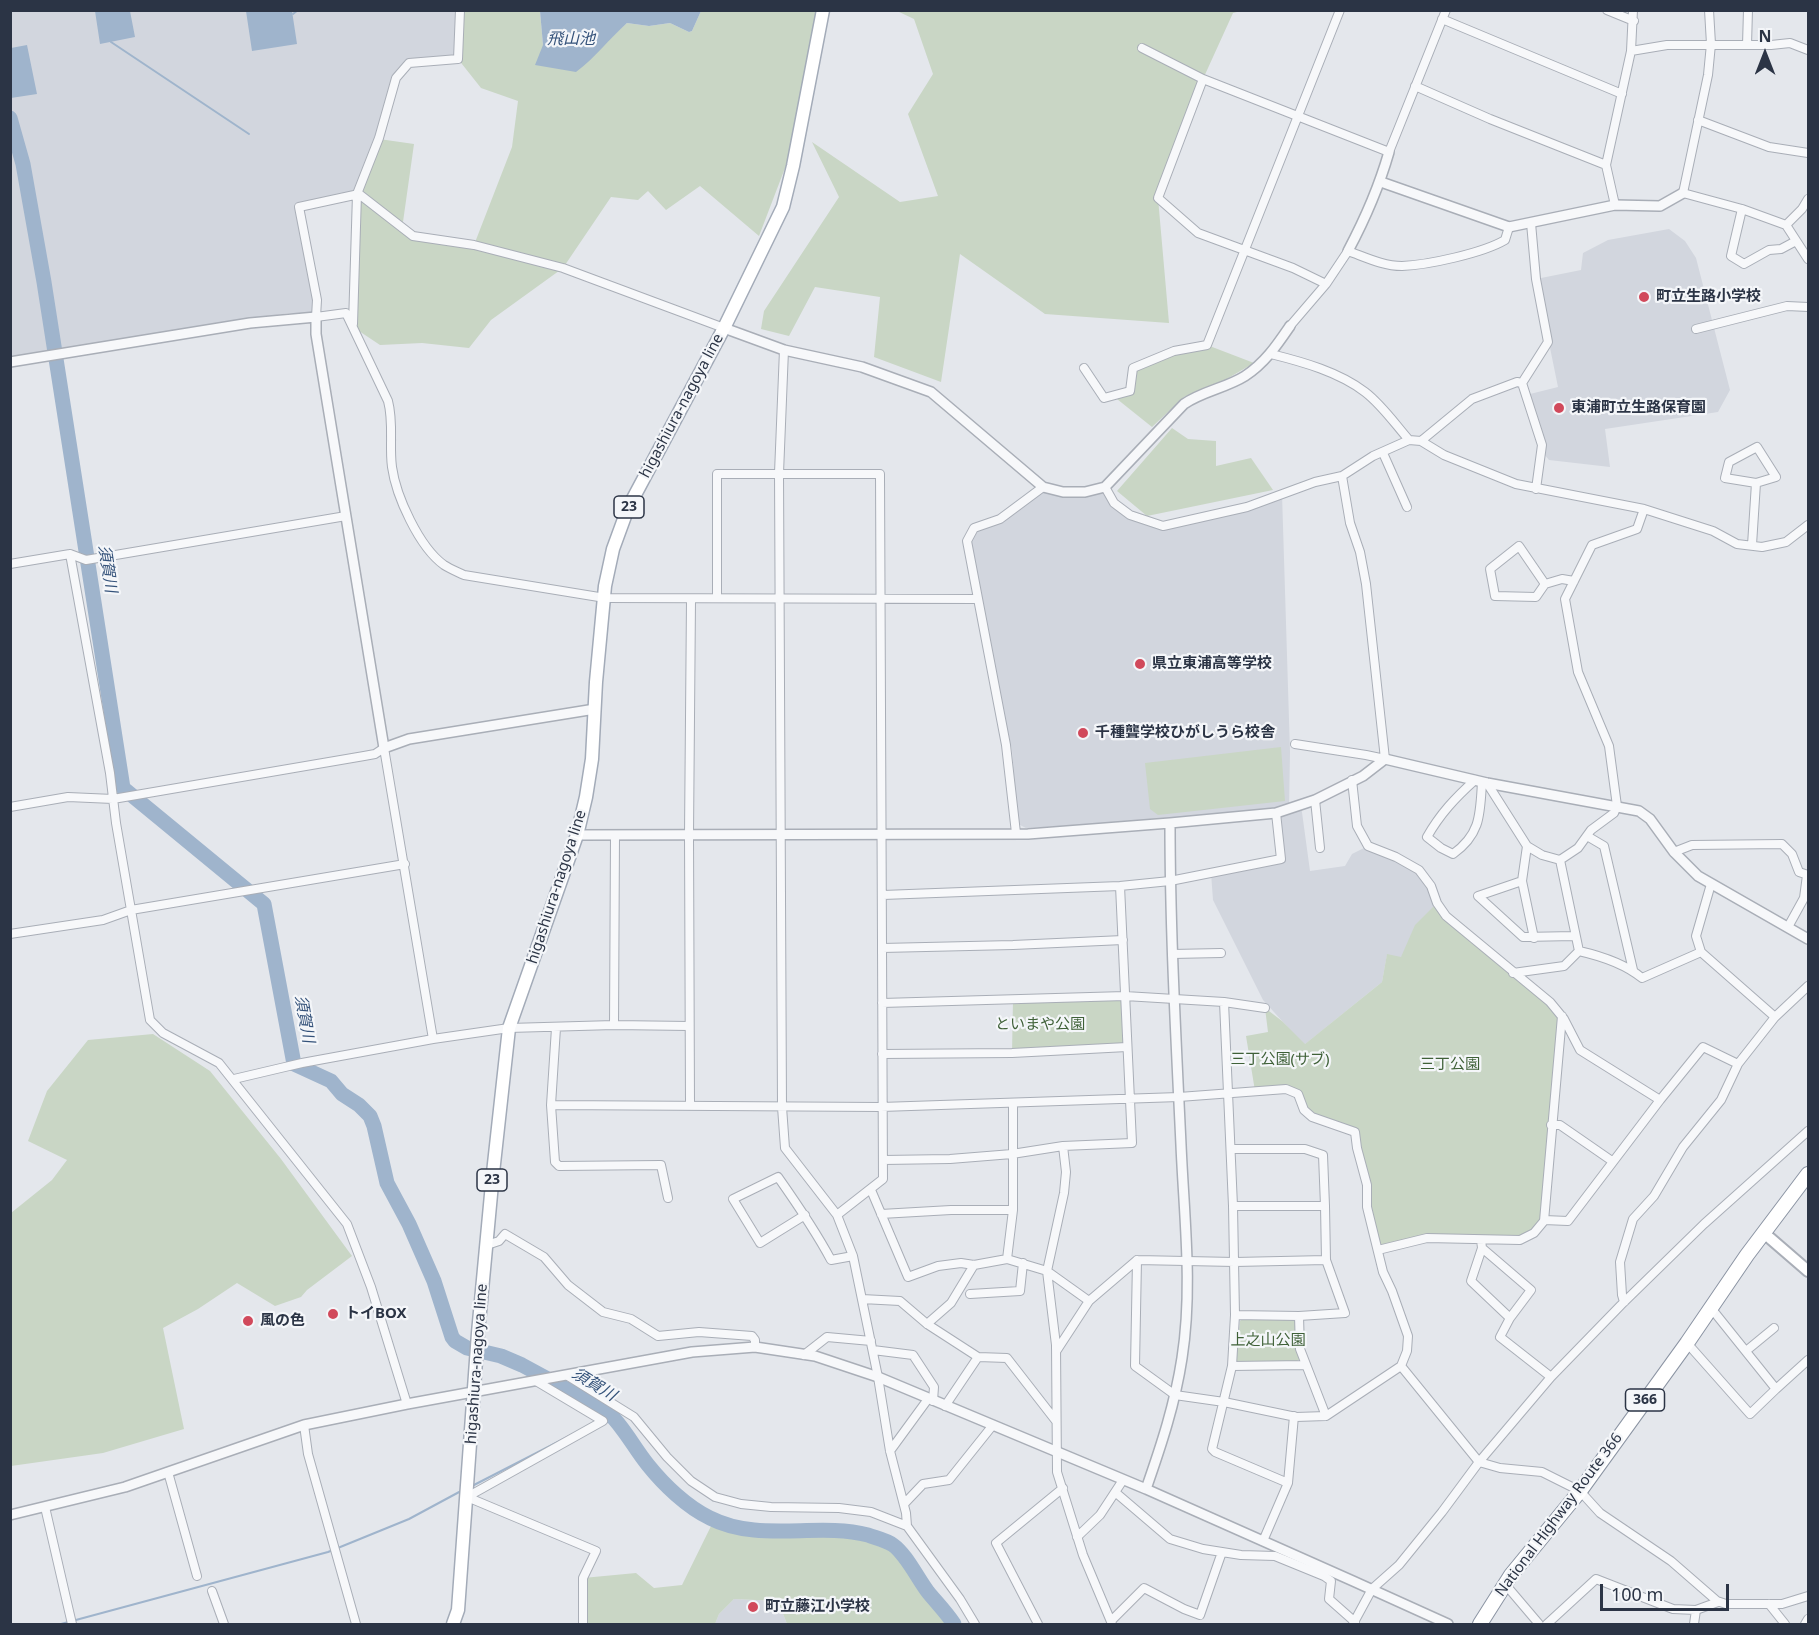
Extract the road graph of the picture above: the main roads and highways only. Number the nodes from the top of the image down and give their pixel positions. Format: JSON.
{"nodes":[{"id":1,"x":823,"y":10,"type":"edge"},
{"id":2,"x":1809,"y":1174,"type":"edge"},
{"id":3,"x":1764,"y":1233,"type":"junction"},
{"id":4,"x":1809,"y":1271,"type":"edge"},
{"id":5,"x":453,"y":1624,"type":"edge"},
{"id":6,"x":1480,"y":1624,"type":"edge"}],
"edges":[{"from":1,"to":5,"type":"main road","name":"higashiura-nagoya line","number":"23"},
{"from":2,"to":3,"type":"highway","name":"National Highway Route 366","number":"366"},
{"from":3,"to":4,"type":"main road"},
{"from":3,"to":6,"type":"highway","name":"National Highway Route 366","number":"366"}]}
